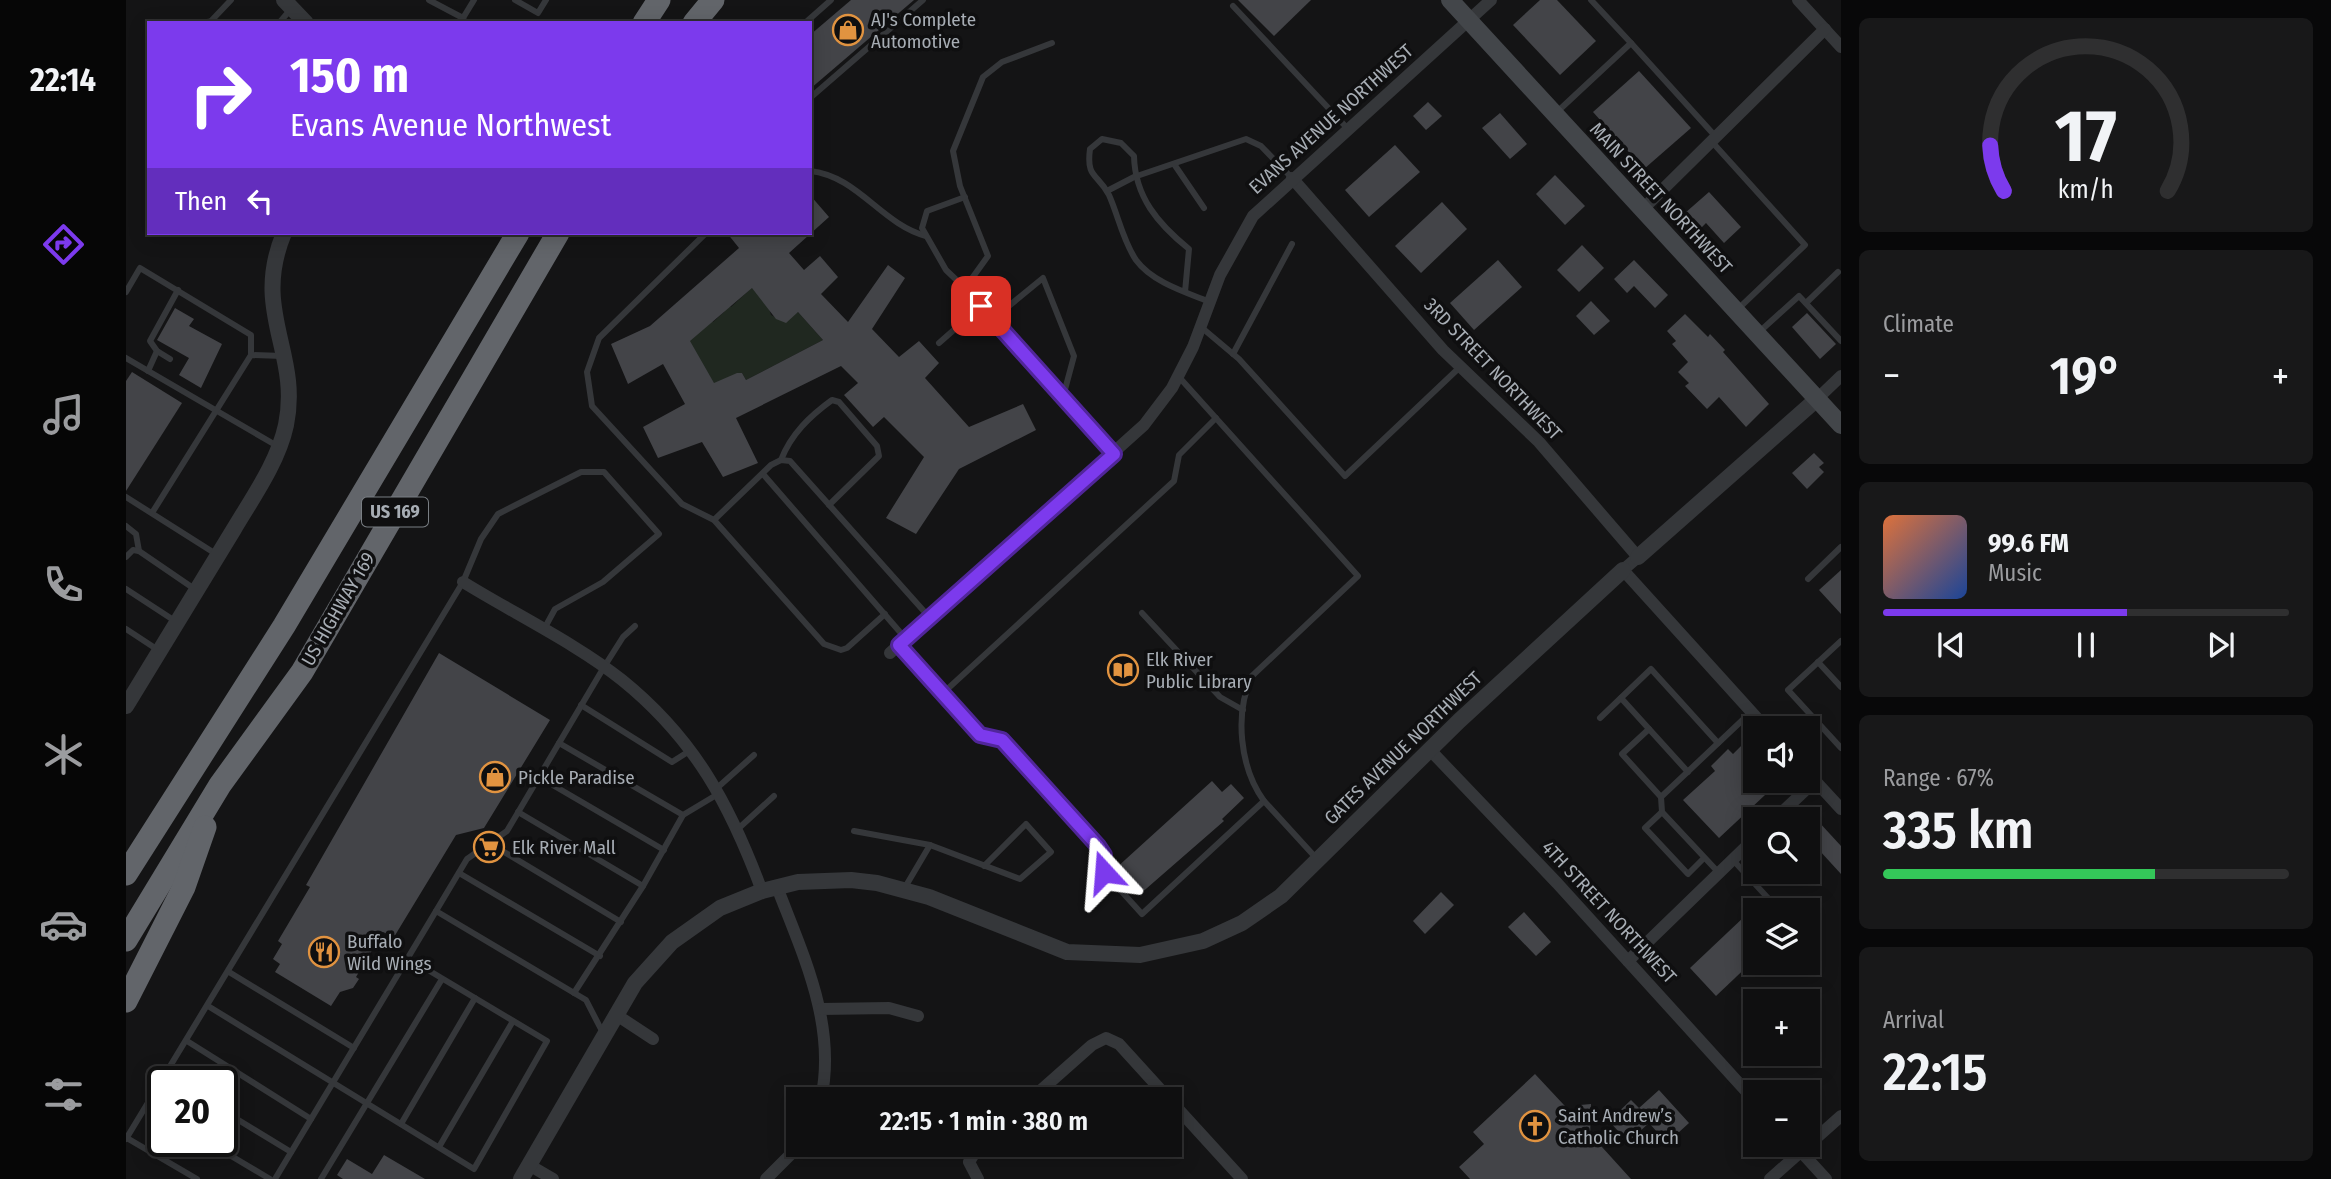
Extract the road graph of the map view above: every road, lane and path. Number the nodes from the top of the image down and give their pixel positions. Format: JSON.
{"nodes":[{"id":1,"x":231,"y":0,"type":"edge"},
{"id":2,"x":429,"y":0,"type":"edge"},
{"id":3,"x":474,"y":0,"type":"edge"},
{"id":4,"x":515,"y":0,"type":"edge"},
{"id":5,"x":546,"y":0,"type":"edge"},
{"id":6,"x":650,"y":0,"type":"edge"},
{"id":7,"x":659,"y":0,"type":"edge"},
{"id":8,"x":698,"y":0,"type":"edge"},
{"id":9,"x":713,"y":0,"type":"edge"},
{"id":10,"x":831,"y":0,"type":"edge"},
{"id":11,"x":923,"y":0,"type":"edge"},
{"id":12,"x":1450,"y":0,"type":"edge"},
{"id":13,"x":1491,"y":0,"type":"edge"},
{"id":14,"x":1591,"y":0,"type":"edge"},
{"id":15,"x":1798,"y":0,"type":"edge"},
{"id":16,"x":288,"y":3,"type":"edge"},
{"id":17,"x":1233,"y":6,"type":"dead end"},
{"id":18,"x":464,"y":20,"type":"edge"},
{"id":19,"x":213,"y":21,"type":"edge"},
{"id":20,"x":280,"y":21,"type":"edge"},
{"id":21,"x":304,"y":21,"type":"edge"},
{"id":22,"x":644,"y":21,"type":"edge"},
{"id":23,"x":644,"y":21,"type":"edge"},
{"id":24,"x":686,"y":21,"type":"edge"},
{"id":25,"x":696,"y":21,"type":"edge"},
{"id":26,"x":807,"y":21,"type":"edge"},
{"id":27,"x":1469,"y":21,"type":"junction"},
{"id":28,"x":1825,"y":29,"type":"junction"},
{"id":29,"x":1052,"y":43,"type":"dead end"},
{"id":30,"x":1631,"y":43,"type":"junction"},
{"id":31,"x":1841,"y":47,"type":"edge"},
{"id":32,"x":812,"y":97,"type":"edge"},
{"id":33,"x":1555,"y":114,"type":"junction"},
{"id":34,"x":1348,"y":129,"type":"junction"},
{"id":35,"x":1715,"y":141,"type":"junction"},
{"id":36,"x":1174,"y":164,"type":"junction"},
{"id":37,"x":812,"y":171,"type":"edge"},
{"id":38,"x":1134,"y":177,"type":"junction"},
{"id":39,"x":1292,"y":178,"type":"junction"},
{"id":40,"x":1107,"y":191,"type":"junction"},
{"id":41,"x":964,"y":197,"type":"junction"},
{"id":42,"x":1204,"y":208,"type":"dead end"},
{"id":43,"x":1643,"y":209,"type":"junction"},
{"id":44,"x":283,"y":235,"type":"edge"},
{"id":45,"x":517,"y":235,"type":"edge"},
{"id":46,"x":557,"y":235,"type":"edge"},
{"id":47,"x":704,"y":235,"type":"edge"},
{"id":48,"x":926,"y":236,"type":"junction"},
{"id":49,"x":1292,"y":244,"type":"dead end"},
{"id":50,"x":1838,"y":272,"type":"dead end"},
{"id":51,"x":966,"y":289,"type":"junction"},
{"id":52,"x":178,"y":290,"type":"junction"},
{"id":53,"x":126,"y":292,"type":"edge"},
{"id":54,"x":1185,"y":292,"type":"junction"},
{"id":55,"x":1210,"y":302,"type":"junction"},
{"id":56,"x":1805,"y":303,"type":"junction"},
{"id":57,"x":981,"y":306,"type":"junction"},
{"id":58,"x":1736,"y":311,"type":"junction"},
{"id":59,"x":993,"y":319,"type":"junction"},
{"id":60,"x":1200,"y":327,"type":"junction"},
{"id":61,"x":1757,"y":334,"type":"junction"},
{"id":62,"x":1841,"y":341,"type":"edge"},
{"id":63,"x":939,"y":343,"type":"dead end"},
{"id":64,"x":157,"y":351,"type":"junction"},
{"id":65,"x":1233,"y":354,"type":"junction"},
{"id":66,"x":251,"y":355,"type":"junction"},
{"id":67,"x":284,"y":356,"type":"junction"},
{"id":68,"x":126,"y":358,"type":"edge"},
{"id":69,"x":170,"y":359,"type":"dead end"},
{"id":70,"x":1460,"y":367,"type":"junction"},
{"id":71,"x":148,"y":371,"type":"junction"},
{"id":72,"x":1178,"y":376,"type":"junction"},
{"id":73,"x":1841,"y":376,"type":"edge"},
{"id":74,"x":1063,"y":397,"type":"junction"},
{"id":75,"x":1816,"y":399,"type":"junction"},
{"id":76,"x":215,"y":411,"type":"junction"},
{"id":77,"x":1216,"y":418,"type":"junction"},
{"id":78,"x":1841,"y":425,"type":"edge"},
{"id":79,"x":279,"y":447,"type":"junction"},
{"id":80,"x":1114,"y":454,"type":"junction"},
{"id":81,"x":781,"y":460,"type":"junction"},
{"id":82,"x":763,"y":474,"type":"junction"},
{"id":83,"x":126,"y":497,"type":"edge"},
{"id":84,"x":830,"y":505,"type":"junction"},
{"id":85,"x":152,"y":513,"type":"junction"},
{"id":86,"x":714,"y":520,"type":"junction"},
{"id":87,"x":126,"y":526,"type":"edge"},
{"id":88,"x":1841,"y":547,"type":"edge"},
{"id":89,"x":139,"y":551,"type":"junction"},
{"id":90,"x":218,"y":555,"type":"junction"},
{"id":91,"x":126,"y":557,"type":"edge"},
{"id":92,"x":1638,"y":557,"type":"junction"},
{"id":93,"x":1623,"y":570,"type":"junction"},
{"id":94,"x":1808,"y":579,"type":"dead end"},
{"id":95,"x":463,"y":582,"type":"junction"},
{"id":96,"x":126,"y":589,"type":"edge"},
{"id":97,"x":196,"y":590,"type":"junction"},
{"id":98,"x":1142,"y":613,"type":"dead end"},
{"id":99,"x":885,"y":614,"type":"junction"},
{"id":100,"x":930,"y":618,"type":"junction"},
{"id":101,"x":177,"y":622,"type":"junction"},
{"id":102,"x":635,"y":626,"type":"dead end"},
{"id":103,"x":126,"y":629,"type":"edge"},
{"id":104,"x":543,"y":631,"type":"junction"},
{"id":105,"x":1841,"y":641,"type":"edge"},
{"id":106,"x":898,"y":645,"type":"junction"},
{"id":107,"x":159,"y":652,"type":"junction"},
{"id":108,"x":1818,"y":662,"type":"junction"},
{"id":109,"x":604,"y":667,"type":"junction"},
{"id":110,"x":1841,"y":687,"type":"edge"},
{"id":111,"x":942,"y":694,"type":"junction"},
{"id":112,"x":1621,"y":698,"type":"junction"},
{"id":113,"x":581,"y":705,"type":"junction"},
{"id":114,"x":126,"y":706,"type":"edge"},
{"id":115,"x":1243,"y":710,"type":"junction"},
{"id":116,"x":1751,"y":712,"type":"junction"},
{"id":117,"x":1755,"y":716,"type":"edge"},
{"id":118,"x":1600,"y":718,"type":"dead end"},
{"id":119,"x":1649,"y":729,"type":"junction"},
{"id":120,"x":559,"y":743,"type":"junction"},
{"id":121,"x":1718,"y":743,"type":"junction"},
{"id":122,"x":1841,"y":748,"type":"edge"},
{"id":123,"x":691,"y":751,"type":"junction"},
{"id":124,"x":1431,"y":751,"type":"junction"},
{"id":125,"x":754,"y":755,"type":"dead end"},
{"id":126,"x":1688,"y":772,"type":"junction"},
{"id":127,"x":189,"y":775,"type":"junction"},
{"id":128,"x":539,"y":777,"type":"junction"},
{"id":129,"x":220,"y":785,"type":"junction"},
{"id":130,"x":1820,"y":786,"type":"edge"},
{"id":131,"x":718,"y":791,"type":"junction"},
{"id":132,"x":1798,"y":793,"type":"edge"},
{"id":133,"x":774,"y":796,"type":"dead end"},
{"id":134,"x":1661,"y":797,"type":"junction"},
{"id":135,"x":1264,"y":801,"type":"junction"},
{"id":136,"x":1786,"y":807,"type":"edge"},
{"id":137,"x":1841,"y":809,"type":"edge"},
{"id":138,"x":518,"y":812,"type":"junction"},
{"id":139,"x":1662,"y":812,"type":"junction"},
{"id":140,"x":684,"y":815,"type":"junction"},
{"id":141,"x":738,"y":828,"type":"junction"},
{"id":142,"x":854,"y":831,"type":"dead end"},
{"id":143,"x":489,"y":843,"type":"junction"},
{"id":144,"x":930,"y":845,"type":"junction"},
{"id":145,"x":1743,"y":849,"type":"edge"},
{"id":146,"x":664,"y":850,"type":"junction"},
{"id":147,"x":126,"y":852,"type":"edge"},
{"id":148,"x":1704,"y":858,"type":"junction"},
{"id":149,"x":1733,"y":859,"type":"junction"},
{"id":150,"x":1318,"y":860,"type":"junction"},
{"id":151,"x":984,"y":866,"type":"junction"},
{"id":152,"x":459,"y":873,"type":"junction"},
{"id":153,"x":1719,"y":873,"type":"junction"},
{"id":154,"x":126,"y":874,"type":"edge"},
{"id":155,"x":643,"y":886,"type":"junction"},
{"id":156,"x":770,"y":889,"type":"junction"},
{"id":157,"x":904,"y":889,"type":"junction"},
{"id":158,"x":1768,"y":898,"type":"edge"},
{"id":159,"x":436,"y":911,"type":"junction"},
{"id":160,"x":621,"y":922,"type":"junction"},
{"id":161,"x":126,"y":940,"type":"edge"},
{"id":162,"x":600,"y":956,"type":"junction"},
{"id":163,"x":408,"y":958,"type":"junction"},
{"id":164,"x":1628,"y":961,"type":"junction"},
{"id":165,"x":229,"y":972,"type":"junction"},
{"id":166,"x":442,"y":979,"type":"junction"},
{"id":167,"x":574,"y":993,"type":"junction"},
{"id":168,"x":475,"y":998,"type":"junction"},
{"id":169,"x":126,"y":1001,"type":"edge"},
{"id":170,"x":208,"y":1006,"type":"junction"},
{"id":171,"x":821,"y":1009,"type":"junction"},
{"id":172,"x":615,"y":1014,"type":"junction"},
{"id":173,"x":918,"y":1016,"type":"dead end"},
{"id":174,"x":513,"y":1021,"type":"junction"},
{"id":175,"x":603,"y":1035,"type":"junction"},
{"id":176,"x":653,"y":1039,"type":"dead end"},
{"id":177,"x":187,"y":1041,"type":"junction"},
{"id":178,"x":354,"y":1048,"type":"junction"},
{"id":179,"x":171,"y":1066,"type":"edge"},
{"id":180,"x":333,"y":1083,"type":"junction"},
{"id":181,"x":822,"y":1087,"type":"edge"},
{"id":182,"x":1045,"y":1087,"type":"edge"},
{"id":183,"x":1158,"y":1087,"type":"edge"},
{"id":184,"x":1743,"y":1088,"type":"edge"},
{"id":185,"x":366,"y":1102,"type":"junction"},
{"id":186,"x":147,"y":1105,"type":"edge"},
{"id":187,"x":1182,"y":1113,"type":"edge"},
{"id":188,"x":1841,"y":1116,"type":"edge"},
{"id":189,"x":311,"y":1119,"type":"junction"},
{"id":190,"x":238,"y":1120,"type":"edge"},
{"id":191,"x":401,"y":1124,"type":"junction"},
{"id":192,"x":1820,"y":1132,"type":"edge"},
{"id":193,"x":126,"y":1138,"type":"edge"},
{"id":194,"x":439,"y":1147,"type":"junction"},
{"id":195,"x":291,"y":1152,"type":"junction"},
{"id":196,"x":234,"y":1157,"type":"edge"},
{"id":197,"x":788,"y":1157,"type":"edge"},
{"id":198,"x":972,"y":1157,"type":"edge"},
{"id":199,"x":1790,"y":1157,"type":"edge"},
{"id":200,"x":1806,"y":1157,"type":"edge"},
{"id":201,"x":525,"y":1172,"type":"edge"},
{"id":202,"x":197,"y":1179,"type":"edge"},
{"id":203,"x":272,"y":1179,"type":"edge"},
{"id":204,"x":321,"y":1179,"type":"edge"},
{"id":205,"x":553,"y":1179,"type":"edge"},
{"id":206,"x":766,"y":1179,"type":"edge"},
{"id":207,"x":978,"y":1179,"type":"edge"},
{"id":208,"x":1242,"y":1179,"type":"edge"},
{"id":209,"x":1770,"y":1179,"type":"edge"},
{"id":210,"x":1826,"y":1179,"type":"edge"}],
"edges":[{"from":1,"to":19,"type":"lane"},
{"from":2,"to":18,"type":"lane"},
{"from":3,"to":18,"type":"lane"},
{"from":4,"to":5,"type":"lane"},
{"from":6,"to":22,"type":"highway"},
{"from":7,"to":23,"type":"highway"},
{"from":8,"to":24,"type":"highway"},
{"from":9,"to":25,"type":"highway"},
{"from":10,"to":26,"type":"lane"},
{"from":11,"to":32,"type":"lane"},
{"from":12,"to":27,"type":"main road","name":"MAIN STREET NORTHWEST"},
{"from":13,"to":27,"type":"street","name":"EVANS AVENUE NORTHWEST"},
{"from":14,"to":30,"type":"lane"},
{"from":15,"to":28,"type":"street"},
{"from":16,"to":20,"type":"lane"},
{"from":16,"to":21,"type":"street"},
{"from":17,"to":34,"type":"lane"},
{"from":27,"to":33,"type":"main road","name":"MAIN STREET NORTHWEST"},
{"from":27,"to":34,"type":"street","name":"EVANS AVENUE NORTHWEST"},
{"from":28,"to":31,"type":"street"},
{"from":28,"to":35,"type":"street"},
{"from":29,"to":41,"type":"lane"},
{"from":30,"to":33,"type":"lane"},
{"from":30,"to":35,"type":"lane"},
{"from":33,"to":43,"type":"main road","name":"MAIN STREET NORTHWEST"},
{"from":34,"to":39,"type":"street","name":"EVANS AVENUE NORTHWEST"},
{"from":35,"to":43,"type":"street"},
{"from":35,"to":58,"type":"lane"},
{"from":36,"to":38,"type":"lane"},
{"from":36,"to":39,"type":"lane"},
{"from":36,"to":42,"type":"lane"},
{"from":37,"to":48,"type":"lane"},
{"from":38,"to":40,"type":"lane"},
{"from":38,"to":40,"type":"lane"},
{"from":38,"to":54,"type":"lane"},
{"from":39,"to":55,"type":"street","name":"EVANS AVENUE NORTHWEST"},
{"from":39,"to":70,"type":"street","name":"3RD STREET NORTHWEST"},
{"from":40,"to":54,"type":"lane"},
{"from":41,"to":48,"type":"lane"},
{"from":41,"to":51,"type":"lane"},
{"from":43,"to":58,"type":"main road","name":"MAIN STREET NORTHWEST"},
{"from":44,"to":67,"type":"street"},
{"from":45,"to":127,"type":"highway","name":"US HIGHWAY 169","number":"US 169"},
{"from":46,"to":129,"type":"highway","name":"US HIGHWAY 169","number":"US 169"},
{"from":47,"to":86,"type":"lane"},
{"from":48,"to":51,"type":"lane"},
{"from":49,"to":65,"type":"lane"},
{"from":50,"to":56,"type":"lane"},
{"from":51,"to":57,"type":"lane"},
{"from":52,"to":53,"type":"lane"},
{"from":52,"to":64,"type":"lane"},
{"from":52,"to":66,"type":"lane"},
{"from":54,"to":55,"type":"lane"},
{"from":55,"to":60,"type":"street","name":"EVANS AVENUE NORTHWEST"},
{"from":56,"to":61,"type":"lane"},
{"from":56,"to":62,"type":"lane"},
{"from":57,"to":59,"type":"lane"},
{"from":57,"to":63,"type":"lane"},
{"from":58,"to":61,"type":"main road","name":"MAIN STREET NORTHWEST"},
{"from":59,"to":74,"type":"lane"},
{"from":59,"to":74,"type":"lane"},
{"from":60,"to":65,"type":"lane"},
{"from":60,"to":72,"type":"street","name":"EVANS AVENUE NORTHWEST"},
{"from":61,"to":75,"type":"main road","name":"MAIN STREET NORTHWEST"},
{"from":64,"to":69,"type":"lane"},
{"from":64,"to":71,"type":"lane"},
{"from":65,"to":70,"type":"lane"},
{"from":66,"to":67,"type":"lane"},
{"from":66,"to":76,"type":"lane"},
{"from":67,"to":79,"type":"street"},
{"from":68,"to":71,"type":"lane"},
{"from":70,"to":92,"type":"street","name":"3RD STREET NORTHWEST"},
{"from":71,"to":76,"type":"lane"},
{"from":72,"to":77,"type":"lane"},
{"from":72,"to":80,"type":"street","name":"EVANS AVENUE NORTHWEST"},
{"from":73,"to":75,"type":"street"},
{"from":74,"to":80,"type":"lane"},
{"from":75,"to":78,"type":"main road","name":"MAIN STREET NORTHWEST"},
{"from":75,"to":92,"type":"street"},
{"from":76,"to":79,"type":"lane"},
{"from":76,"to":85,"type":"lane"},
{"from":77,"to":111,"type":"lane"},
{"from":77,"to":115,"type":"lane"},
{"from":79,"to":90,"type":"street"},
{"from":80,"to":100,"type":"street","name":"EVANS AVENUE NORTHWEST"},
{"from":81,"to":82,"type":"lane"},
{"from":81,"to":84,"type":"lane"},
{"from":81,"to":84,"type":"lane"},
{"from":82,"to":86,"type":"lane"},
{"from":82,"to":99,"type":"lane"},
{"from":83,"to":85,"type":"lane"},
{"from":84,"to":100,"type":"lane"},
{"from":85,"to":90,"type":"lane"},
{"from":86,"to":99,"type":"lane"},
{"from":87,"to":89,"type":"lane"},
{"from":88,"to":94,"type":"lane"},
{"from":89,"to":91,"type":"lane"},
{"from":89,"to":97,"type":"lane"},
{"from":90,"to":97,"type":"street"},
{"from":92,"to":93,"type":"street"},
{"from":93,"to":116,"type":"street"},
{"from":93,"to":124,"type":"street","name":"GATES AVENUE NORTHWEST"},
{"from":95,"to":104,"type":"street"},
{"from":95,"to":104,"type":"lane"},
{"from":95,"to":165,"type":"lane"},
{"from":96,"to":101,"type":"lane"},
{"from":97,"to":101,"type":"street"},
{"from":98,"to":115,"type":"lane"},
{"from":99,"to":106,"type":"lane"},
{"from":100,"to":106,"type":"street","name":"EVANS AVENUE NORTHWEST"},
{"from":101,"to":107,"type":"street"},
{"from":102,"to":109,"type":"lane"},
{"from":103,"to":107,"type":"lane"},
{"from":104,"to":109,"type":"street"},
{"from":105,"to":108,"type":"lane"},
{"from":106,"to":111,"type":"lane"},
{"from":107,"to":114,"type":"street"},
{"from":108,"to":110,"type":"lane"},
{"from":108,"to":122,"type":"lane"},
{"from":109,"to":113,"type":"lane"},
{"from":109,"to":123,"type":"street"},
{"from":111,"to":135,"type":"lane"},
{"from":112,"to":118,"type":"lane"},
{"from":112,"to":119,"type":"lane"},
{"from":112,"to":121,"type":"lane"},
{"from":113,"to":120,"type":"lane"},
{"from":113,"to":123,"type":"lane"},
{"from":115,"to":135,"type":"lane"},
{"from":116,"to":117,"type":"street"},
{"from":116,"to":121,"type":"lane"},
{"from":119,"to":126,"type":"lane"},
{"from":119,"to":134,"type":"lane"},
{"from":120,"to":128,"type":"lane"},
{"from":120,"to":140,"type":"lane"},
{"from":121,"to":126,"type":"lane"},
{"from":123,"to":131,"type":"street"},
{"from":124,"to":150,"type":"street","name":"GATES AVENUE NORTHWEST"},
{"from":124,"to":164,"type":"street","name":"4TH STREET NORTHWEST"},
{"from":125,"to":131,"type":"lane"},
{"from":126,"to":134,"type":"lane"},
{"from":127,"to":147,"type":"highway"},
{"from":127,"to":154,"type":"highway","name":"US HIGHWAY 169","number":"US 169"},
{"from":128,"to":138,"type":"lane"},
{"from":128,"to":146,"type":"lane"},
{"from":129,"to":161,"type":"highway","name":"US HIGHWAY 169","number":"US 169"},
{"from":129,"to":169,"type":"highway"},
{"from":130,"to":137,"type":"street"},
{"from":131,"to":140,"type":"lane"},
{"from":131,"to":141,"type":"street"},
{"from":132,"to":136,"type":"street"},
{"from":133,"to":141,"type":"lane"},
{"from":134,"to":139,"type":"lane"},
{"from":135,"to":150,"type":"lane"},
{"from":138,"to":143,"type":"lane"},
{"from":138,"to":155,"type":"lane"},
{"from":139,"to":148,"type":"lane"},
{"from":139,"to":148,"type":"lane"},
{"from":140,"to":146,"type":"lane"},
{"from":141,"to":156,"type":"street"},
{"from":142,"to":144,"type":"lane"},
{"from":143,"to":152,"type":"lane"},
{"from":143,"to":160,"type":"lane"},
{"from":144,"to":151,"type":"lane"},
{"from":144,"to":157,"type":"lane"},
{"from":145,"to":149,"type":"street"},
{"from":146,"to":155,"type":"lane"},
{"from":148,"to":153,"type":"lane"},
{"from":149,"to":153,"type":"street"},
{"from":149,"to":158,"type":"lane"},
{"from":150,"to":157,"type":"street","name":"GATES AVENUE NORTHWEST"},
{"from":151,"to":151,"type":"lane"},
{"from":152,"to":159,"type":"lane"},
{"from":152,"to":162,"type":"lane"},
{"from":153,"to":164,"type":"street"},
{"from":155,"to":160,"type":"lane"},
{"from":156,"to":157,"type":"street","name":"GATES AVENUE NORTHWEST"},
{"from":156,"to":171,"type":"street"},
{"from":156,"to":172,"type":"street","name":"GATES AVENUE NORTHWEST"},
{"from":159,"to":163,"type":"lane"},
{"from":159,"to":167,"type":"lane"},
{"from":160,"to":162,"type":"lane"},
{"from":162,"to":167,"type":"lane"},
{"from":163,"to":166,"type":"lane"},
{"from":163,"to":178,"type":"lane"},
{"from":164,"to":184,"type":"street","name":"4TH STREET NORTHWEST"},
{"from":165,"to":170,"type":"lane"},
{"from":165,"to":178,"type":"lane"},
{"from":166,"to":168,"type":"lane"},
{"from":166,"to":185,"type":"lane"},
{"from":167,"to":175,"type":"lane"},
{"from":168,"to":174,"type":"lane"},
{"from":168,"to":191,"type":"lane"},
{"from":170,"to":177,"type":"lane"},
{"from":170,"to":180,"type":"lane"},
{"from":171,"to":173,"type":"street"},
{"from":171,"to":181,"type":"street"},
{"from":172,"to":175,"type":"street","name":"GATES AVENUE NORTHWEST"},
{"from":172,"to":176,"type":"street"},
{"from":174,"to":194,"type":"lane"},
{"from":174,"to":194,"type":"lane"},
{"from":175,"to":201,"type":"street","name":"GATES AVENUE NORTHWEST"},
{"from":177,"to":179,"type":"lane"},
{"from":177,"to":189,"type":"lane"},
{"from":178,"to":180,"type":"lane"},
{"from":180,"to":185,"type":"lane"},
{"from":180,"to":189,"type":"lane"},
{"from":182,"to":183,"type":"street"},
{"from":185,"to":191,"type":"lane"},
{"from":185,"to":204,"type":"lane"},
{"from":186,"to":193,"type":"lane"},
{"from":187,"to":208,"type":"street"},
{"from":188,"to":192,"type":"street"},
{"from":189,"to":195,"type":"lane"},
{"from":190,"to":195,"type":"lane"},
{"from":191,"to":194,"type":"lane"},
{"from":193,"to":202,"type":"lane"},
{"from":195,"to":203,"type":"lane"},
{"from":196,"to":203,"type":"lane"},
{"from":197,"to":206,"type":"street"},
{"from":198,"to":207,"type":"street"},
{"from":199,"to":209,"type":"street"},
{"from":200,"to":210,"type":"street"},
{"from":201,"to":205,"type":"street"}]}
